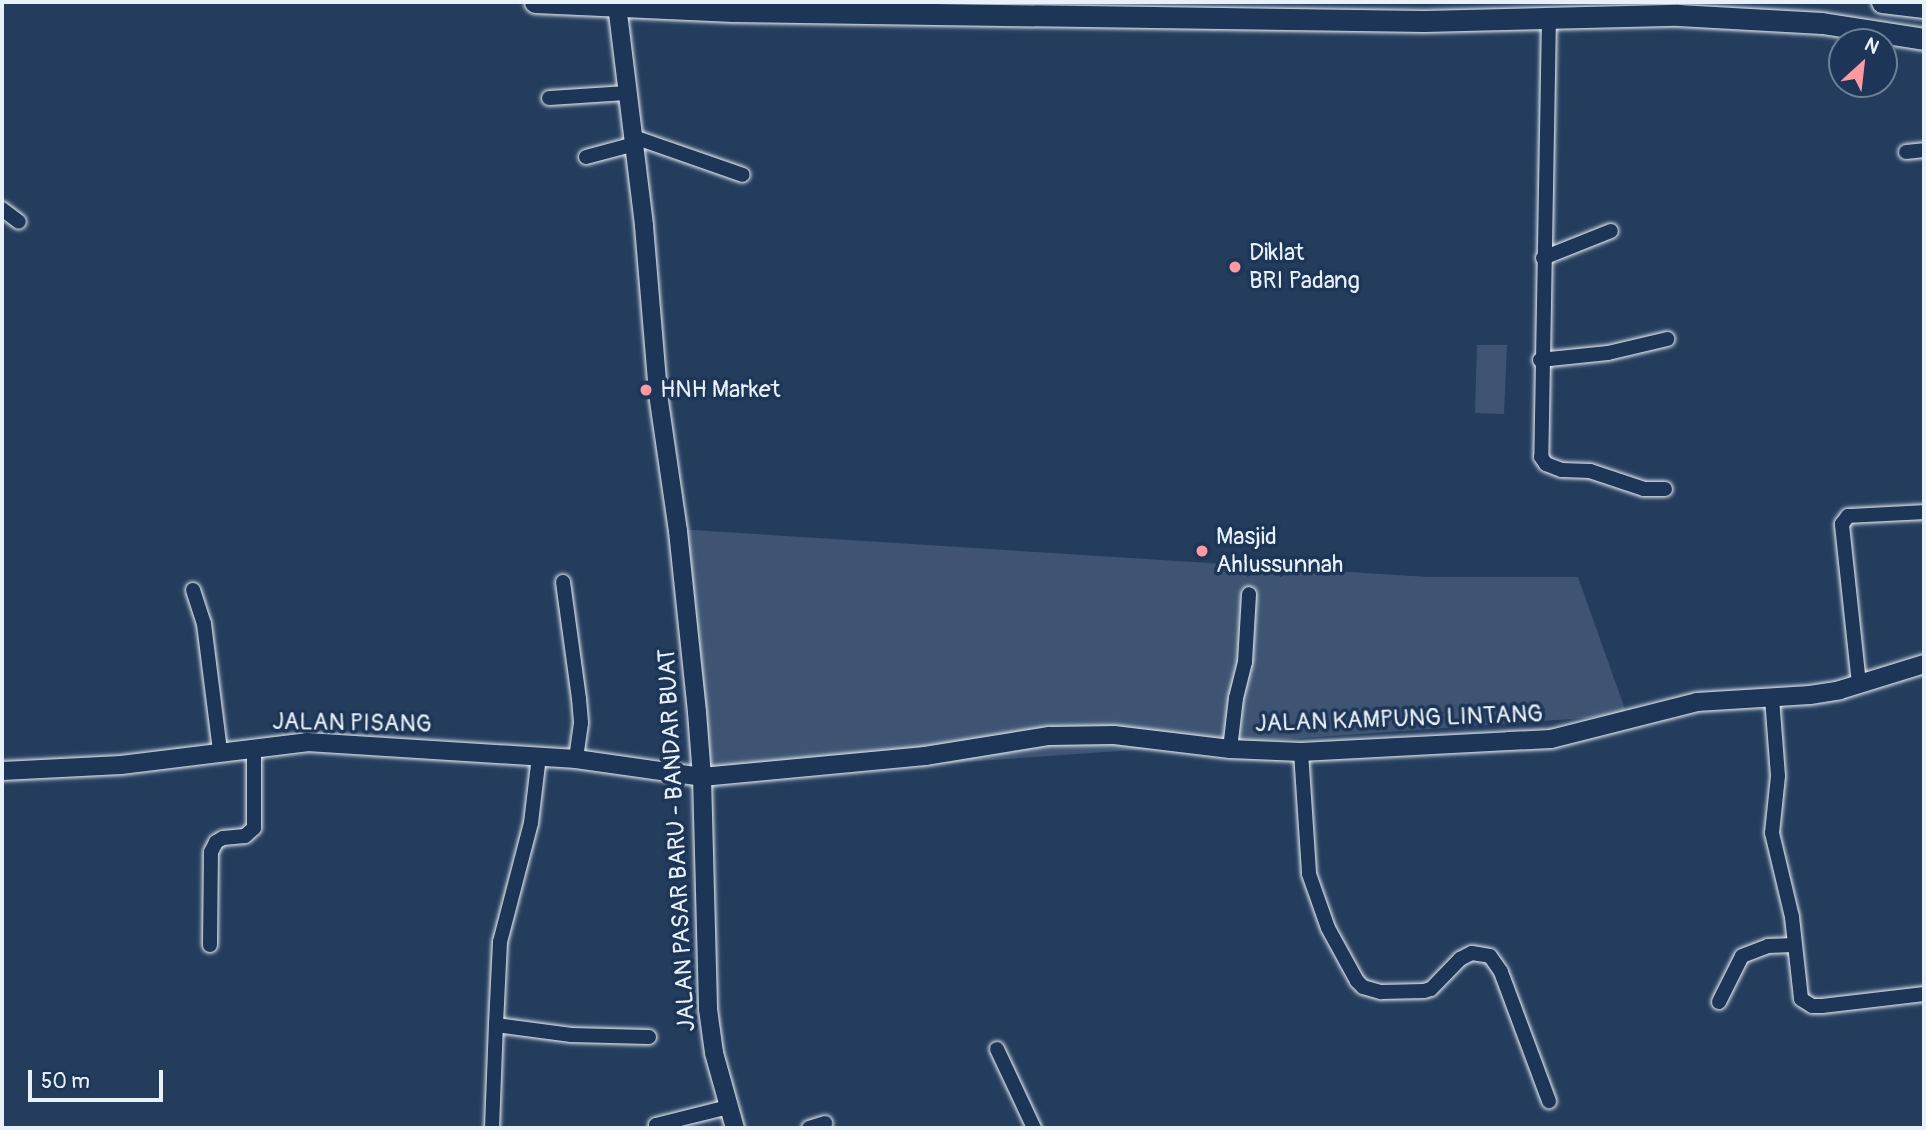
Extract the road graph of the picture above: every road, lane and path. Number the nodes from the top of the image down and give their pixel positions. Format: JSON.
{"nodes":[{"id":1,"x":535,"y":2,"type":"edge"},
{"id":2,"x":1882,"y":2,"type":"edge"},
{"id":3,"x":617,"y":5,"type":"junction"},
{"id":4,"x":900,"y":7,"type":"edge"},
{"id":5,"x":1924,"y":7,"type":"edge"},
{"id":6,"x":1678,"y":8,"type":"edge"},
{"id":7,"x":1549,"y":17,"type":"junction"},
{"id":8,"x":1924,"y":39,"type":"edge"},
{"id":9,"x":627,"y":93,"type":"junction"},
{"id":10,"x":549,"y":98,"type":"dead end"},
{"id":11,"x":634,"y":140,"type":"junction"},
{"id":12,"x":1924,"y":150,"type":"edge"},
{"id":13,"x":1906,"y":152,"type":"dead end"},
{"id":14,"x":586,"y":157,"type":"dead end"},
{"id":15,"x":743,"y":174,"type":"dead end"},
{"id":16,"x":2,"y":209,"type":"edge"},
{"id":17,"x":19,"y":222,"type":"dead end"},
{"id":18,"x":1611,"y":232,"type":"dead end"},
{"id":19,"x":1543,"y":258,"type":"junction"},
{"id":20,"x":1667,"y":339,"type":"dead end"},
{"id":21,"x":1540,"y":360,"type":"junction"},
{"id":22,"x":1665,"y":489,"type":"dead end"},
{"id":23,"x":1924,"y":512,"type":"edge"},
{"id":24,"x":563,"y":582,"type":"dead end"},
{"id":25,"x":193,"y":590,"type":"dead end"},
{"id":26,"x":1249,"y":594,"type":"dead end"},
{"id":27,"x":1924,"y":664,"type":"edge"},
{"id":28,"x":1859,"y":684,"type":"junction"},
{"id":29,"x":1772,"y":698,"type":"junction"},
{"id":30,"x":254,"y":747,"type":"junction"},
{"id":31,"x":1230,"y":749,"type":"junction"},
{"id":32,"x":220,"y":751,"type":"junction"},
{"id":33,"x":1301,"y":752,"type":"junction"},
{"id":34,"x":539,"y":756,"type":"junction"},
{"id":35,"x":576,"y":759,"type":"junction"},
{"id":36,"x":2,"y":771,"type":"edge"},
{"id":37,"x":702,"y":777,"type":"junction"},
{"id":38,"x":210,"y":945,"type":"dead end"},
{"id":39,"x":1794,"y":945,"type":"junction"},
{"id":40,"x":1924,"y":994,"type":"edge"},
{"id":41,"x":1719,"y":1002,"type":"dead end"},
{"id":42,"x":496,"y":1025,"type":"junction"},
{"id":43,"x":649,"y":1037,"type":"dead end"},
{"id":44,"x":997,"y":1049,"type":"dead end"},
{"id":45,"x":1549,"y":1101,"type":"dead end"},
{"id":46,"x":727,"y":1107,"type":"junction"},
{"id":47,"x":825,"y":1123,"type":"dead end"},
{"id":48,"x":492,"y":1128,"type":"edge"},
{"id":49,"x":656,"y":1128,"type":"edge"},
{"id":50,"x":734,"y":1128,"type":"edge"},
{"id":51,"x":809,"y":1128,"type":"edge"},
{"id":52,"x":1034,"y":1128,"type":"edge"}],
"edges":[{"from":1,"to":3,"type":"main road"},
{"from":2,"to":5,"type":"main road"},
{"from":3,"to":4,"type":"main road"},
{"from":3,"to":9,"type":"street","name":"JALAN PASAR BARU - BANDAR BUAT"},
{"from":4,"to":7,"type":"main road"},
{"from":6,"to":7,"type":"main road"},
{"from":6,"to":8,"type":"main road"},
{"from":7,"to":19,"type":"street"},
{"from":9,"to":10,"type":"street"},
{"from":9,"to":11,"type":"street","name":"JALAN PASAR BARU - BANDAR BUAT"},
{"from":11,"to":14,"type":"street"},
{"from":11,"to":15,"type":"street"},
{"from":11,"to":37,"type":"street","name":"JALAN PASAR BARU - BANDAR BUAT"},
{"from":12,"to":13,"type":"street"},
{"from":16,"to":17,"type":"street"},
{"from":18,"to":19,"type":"street"},
{"from":19,"to":21,"type":"street"},
{"from":20,"to":21,"type":"street"},
{"from":21,"to":22,"type":"street"},
{"from":23,"to":28,"type":"street"},
{"from":24,"to":35,"type":"street"},
{"from":25,"to":32,"type":"street"},
{"from":26,"to":31,"type":"street"},
{"from":27,"to":28,"type":"street","name":"JALAN KAMPUNG LINTANG"},
{"from":28,"to":29,"type":"street","name":"JALAN KAMPUNG LINTANG"},
{"from":29,"to":33,"type":"street","name":"JALAN KAMPUNG LINTANG"},
{"from":29,"to":39,"type":"street"},
{"from":30,"to":32,"type":"street","name":"JALAN PISANG"},
{"from":30,"to":34,"type":"street","name":"JALAN PISANG"},
{"from":30,"to":38,"type":"street"},
{"from":31,"to":33,"type":"street","name":"JALAN KAMPUNG LINTANG"},
{"from":31,"to":37,"type":"street","name":"JALAN KAMPUNG LINTANG"},
{"from":32,"to":36,"type":"street","name":"JALAN PISANG"},
{"from":33,"to":45,"type":"street"},
{"from":34,"to":35,"type":"street","name":"JALAN PISANG"},
{"from":34,"to":42,"type":"street"},
{"from":35,"to":37,"type":"street","name":"JALAN PISANG"},
{"from":37,"to":46,"type":"street","name":"JALAN PASAR BARU - BANDAR BUAT"},
{"from":39,"to":40,"type":"street"},
{"from":39,"to":41,"type":"street"},
{"from":42,"to":43,"type":"street"},
{"from":42,"to":48,"type":"street"},
{"from":44,"to":52,"type":"street"},
{"from":46,"to":49,"type":"street"},
{"from":46,"to":50,"type":"street","name":"JALAN PASAR BARU - BANDAR BUAT"},
{"from":47,"to":51,"type":"street"}]}
